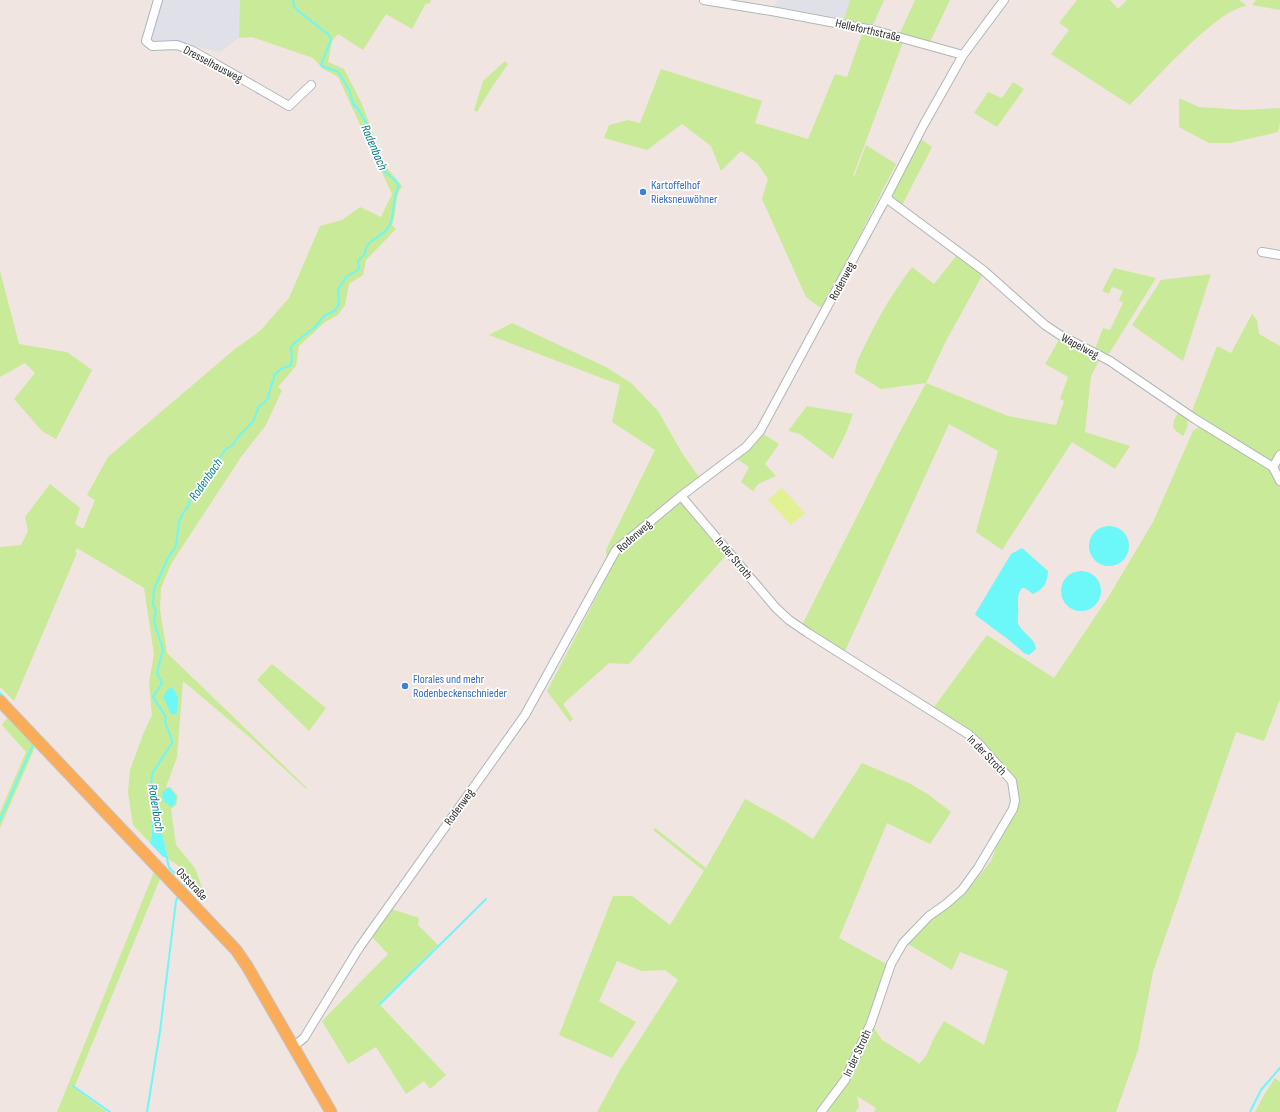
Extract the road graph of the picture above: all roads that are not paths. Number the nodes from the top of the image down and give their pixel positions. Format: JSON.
{"nodes":[{"id":1,"x":158,"y":0,"type":"edge"},
{"id":2,"x":704,"y":0,"type":"edge"},
{"id":3,"x":1004,"y":0,"type":"edge"},
{"id":4,"x":963,"y":55,"type":"junction"},
{"id":5,"x":310,"y":85,"type":"dead end"},
{"id":6,"x":886,"y":198,"type":"junction"},
{"id":7,"x":1262,"y":252,"type":"dead end"},
{"id":8,"x":1280,"y":255,"type":"edge"},
{"id":9,"x":1280,"y":455,"type":"edge"},
{"id":10,"x":1274,"y":467,"type":"junction"},
{"id":11,"x":1280,"y":481,"type":"edge"},
{"id":12,"x":681,"y":496,"type":"junction"},
{"id":13,"x":0,"y":701,"type":"edge"},
{"id":14,"x":293,"y":1046,"type":"junction"},
{"id":15,"x":331,"y":1112,"type":"edge"},
{"id":16,"x":821,"y":1112,"type":"edge"}],
"edges":[{"from":1,"to":5,"type":"street","name":"Dresselhausweg"},
{"from":2,"to":4,"type":"street","name":"Helleforthstraße"},
{"from":3,"to":4,"type":"street"},
{"from":4,"to":6,"type":"street","name":"Rodenweg"},
{"from":6,"to":10,"type":"street","name":"Wapelweg"},
{"from":6,"to":12,"type":"street","name":"Rodenweg"},
{"from":7,"to":8,"type":"street"},
{"from":9,"to":10,"type":"street"},
{"from":10,"to":11,"type":"street"},
{"from":12,"to":14,"type":"street","name":"Rodenweg"},
{"from":12,"to":16,"type":"street","name":"In der Stroth"},
{"from":13,"to":14,"type":"main road","name":"Oststraße"},
{"from":14,"to":15,"type":"main road","name":"Oststraße"}]}
